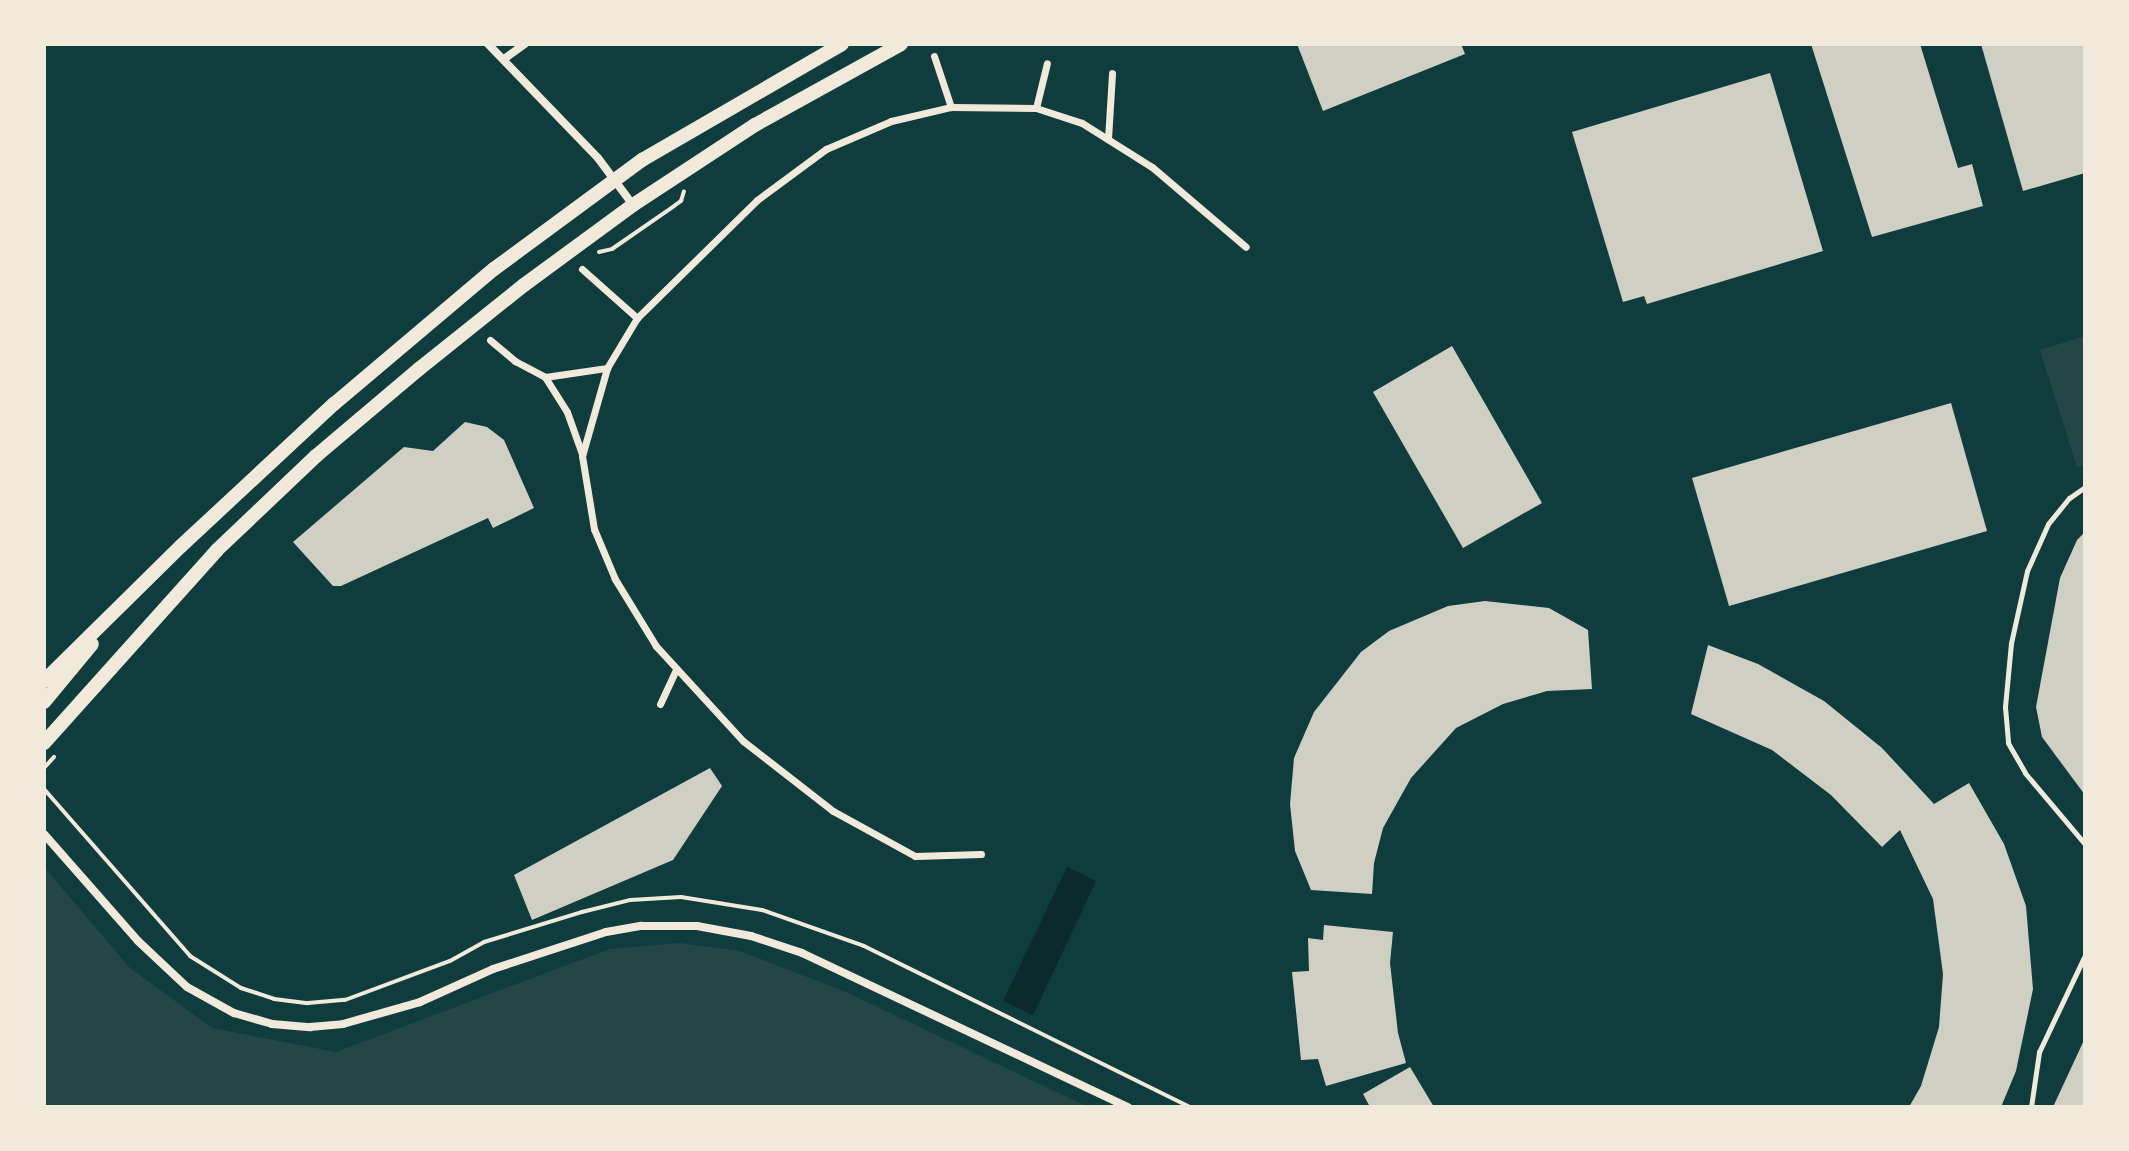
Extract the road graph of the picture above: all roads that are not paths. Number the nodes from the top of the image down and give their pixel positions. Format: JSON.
{"nodes":[{"id":1,"x":488,"y":44,"type":"edge"},
{"id":2,"x":525,"y":44,"type":"edge"},
{"id":3,"x":842,"y":44,"type":"edge"},
{"id":4,"x":901,"y":44,"type":"edge"},
{"id":5,"x":934,"y":56,"type":"dead end"},
{"id":6,"x":504,"y":59,"type":"junction"},
{"id":7,"x":1047,"y":63,"type":"dead end"},
{"id":8,"x":1112,"y":73,"type":"dead end"},
{"id":9,"x":951,"y":107,"type":"junction"},
{"id":10,"x":1036,"y":108,"type":"junction"},
{"id":11,"x":1108,"y":139,"type":"junction"},
{"id":12,"x":615,"y":179,"type":"junction"},
{"id":13,"x":633,"y":205,"type":"junction"},
{"id":14,"x":1246,"y":247,"type":"dead end"},
{"id":15,"x":582,"y":269,"type":"dead end"},
{"id":16,"x":637,"y":318,"type":"junction"},
{"id":17,"x":490,"y":340,"type":"dead end"},
{"id":18,"x":607,"y":368,"type":"junction"},
{"id":19,"x":545,"y":377,"type":"junction"},
{"id":20,"x":582,"y":456,"type":"junction"},
{"id":21,"x":263,"y":469,"type":"junction"},
{"id":22,"x":2085,"y":487,"type":"edge"},
{"id":23,"x":278,"y":491,"type":"junction"},
{"id":24,"x":138,"y":587,"type":"junction"},
{"id":25,"x":676,"y":669,"type":"junction"},
{"id":26,"x":44,"y":681,"type":"edge"},
{"id":27,"x":44,"y":702,"type":"edge"},
{"id":28,"x":660,"y":704,"type":"dead end"},
{"id":29,"x":44,"y":743,"type":"edge"},
{"id":30,"x":44,"y":834,"type":"edge"},
{"id":31,"x":2085,"y":844,"type":"edge"},
{"id":32,"x":981,"y":854,"type":"dead end"},
{"id":33,"x":2085,"y":955,"type":"edge"},
{"id":34,"x":1128,"y":1107,"type":"edge"},
{"id":35,"x":2031,"y":1107,"type":"edge"}],
"edges":[{"from":1,"to":6,"type":"street"},
{"from":2,"to":6,"type":"street"},
{"from":3,"to":12,"type":"main road"},
{"from":4,"to":13,"type":"main road"},
{"from":5,"to":9,"type":"street"},
{"from":6,"to":12,"type":"street"},
{"from":7,"to":10,"type":"street"},
{"from":8,"to":11,"type":"street"},
{"from":9,"to":10,"type":"street"},
{"from":9,"to":16,"type":"street"},
{"from":10,"to":11,"type":"street"},
{"from":11,"to":14,"type":"street"},
{"from":12,"to":13,"type":"street"},
{"from":12,"to":21,"type":"main road"},
{"from":13,"to":23,"type":"main road"},
{"from":15,"to":16,"type":"street"},
{"from":16,"to":18,"type":"street"},
{"from":17,"to":19,"type":"street"},
{"from":18,"to":19,"type":"street"},
{"from":18,"to":20,"type":"street"},
{"from":19,"to":20,"type":"street"},
{"from":20,"to":25,"type":"street"},
{"from":21,"to":23,"type":"main road"},
{"from":21,"to":24,"type":"main road"},
{"from":22,"to":31,"type":"lane"},
{"from":23,"to":29,"type":"main road"},
{"from":24,"to":26,"type":"main road"},
{"from":24,"to":27,"type":"main road"},
{"from":25,"to":28,"type":"street"},
{"from":25,"to":32,"type":"street"},
{"from":30,"to":34,"type":"street"},
{"from":33,"to":35,"type":"lane"}]}
